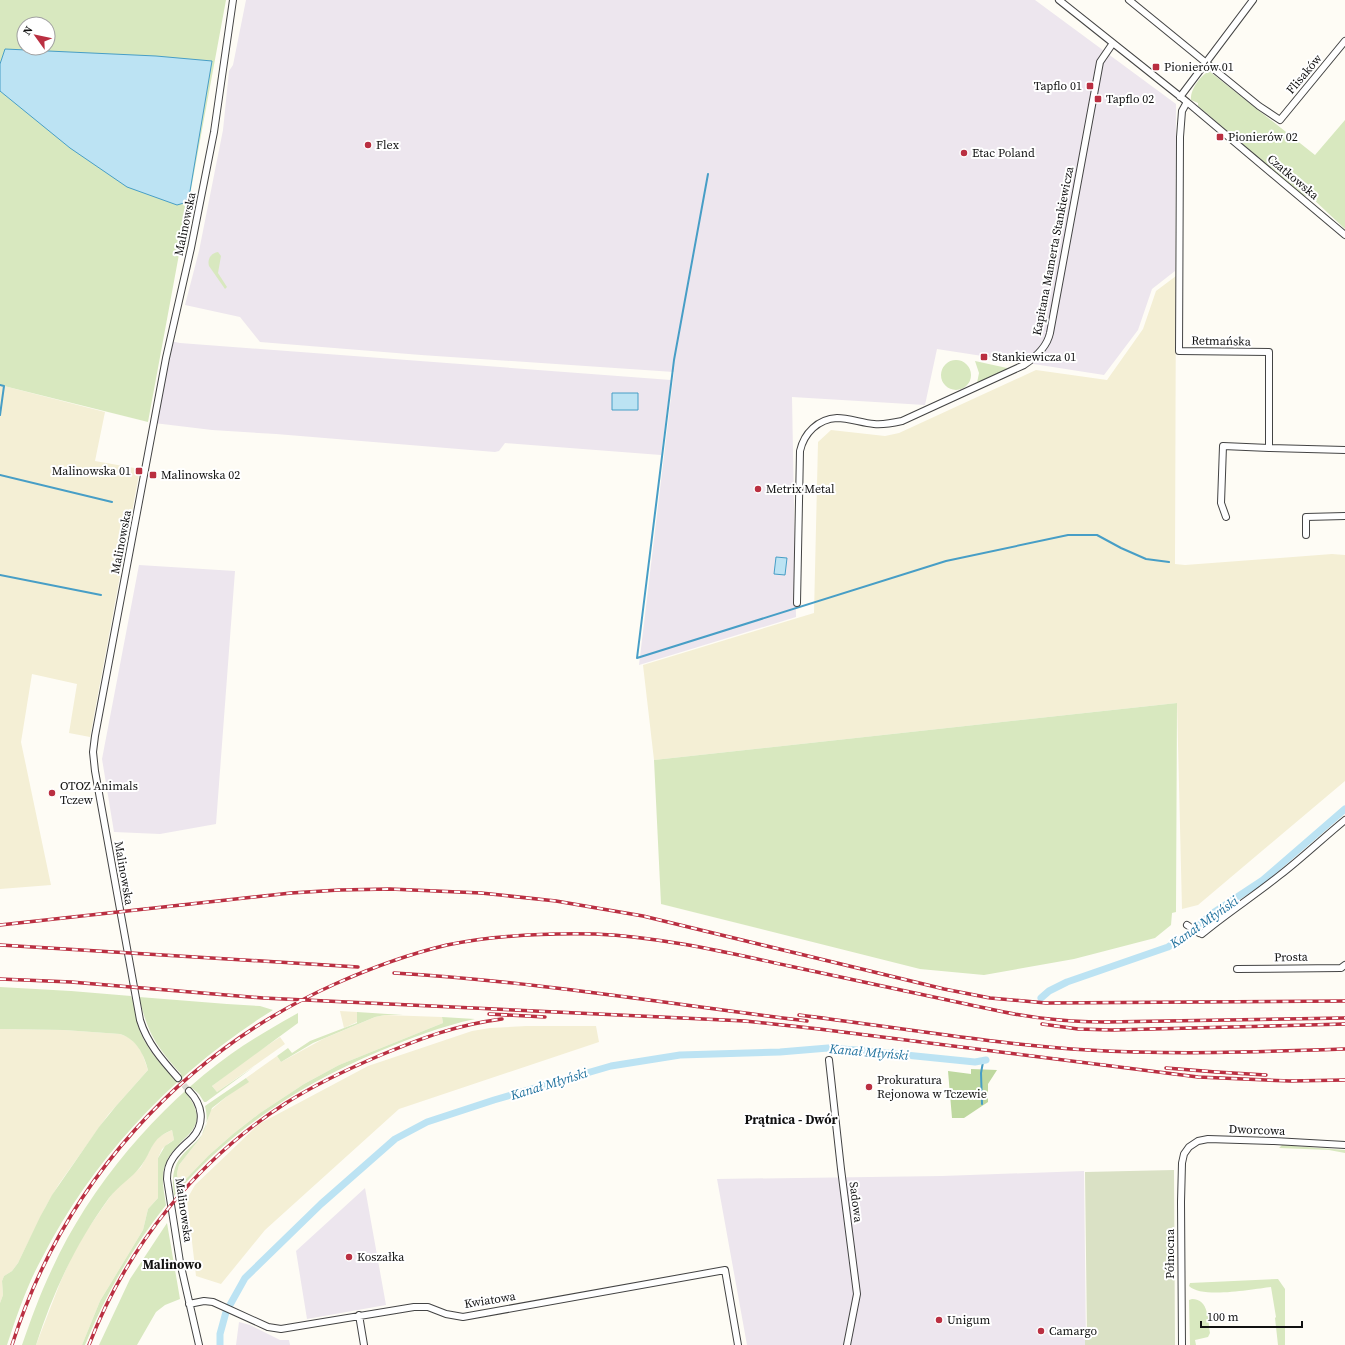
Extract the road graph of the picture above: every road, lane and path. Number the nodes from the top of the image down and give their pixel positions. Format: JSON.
{"nodes":[{"id":1,"x":233,"y":0,"type":"edge"},
{"id":2,"x":1059,"y":0,"type":"edge"},
{"id":3,"x":1129,"y":0,"type":"edge"},
{"id":4,"x":1252,"y":0,"type":"edge"},
{"id":5,"x":1345,"y":41,"type":"edge"},
{"id":6,"x":1112,"y":43,"type":"junction"},
{"id":7,"x":1206,"y":63,"type":"junction"},
{"id":8,"x":1180,"y":97,"type":"junction"},
{"id":9,"x":1187,"y":102,"type":"junction"},
{"id":10,"x":1345,"y":235,"type":"edge"},
{"id":11,"x":1269,"y":448,"type":"junction"},
{"id":12,"x":1345,"y":450,"type":"edge"},
{"id":13,"x":1345,"y":516,"type":"edge"},
{"id":14,"x":1226,"y":517,"type":"dead end"},
{"id":15,"x":1306,"y":535,"type":"dead end"},
{"id":16,"x":797,"y":603,"type":"dead end"},
{"id":17,"x":1345,"y":820,"type":"edge"},
{"id":18,"x":1188,"y":925,"type":"dead end"},
{"id":19,"x":1345,"y":965,"type":"edge"},
{"id":20,"x":1237,"y":969,"type":"dead end"},
{"id":21,"x":829,"y":1060,"type":"dead end"},
{"id":22,"x":178,"y":1078,"type":"tunnel mouth"},
{"id":23,"x":189,"y":1090,"type":"tunnel mouth"},
{"id":24,"x":1345,"y":1145,"type":"edge"},
{"id":25,"x":1182,"y":1163,"type":"joint"},
{"id":26,"x":189,"y":1304,"type":"junction"},
{"id":27,"x":358,"y":1315,"type":"junction"},
{"id":28,"x":199,"y":1345,"type":"edge"},
{"id":29,"x":364,"y":1345,"type":"edge"},
{"id":30,"x":738,"y":1345,"type":"edge"},
{"id":31,"x":847,"y":1345,"type":"edge"},
{"id":32,"x":1182,"y":1345,"type":"edge"}],
"edges":[{"from":1,"to":22,"type":"street","name":"Malinowska"},
{"from":2,"to":6,"type":"street","name":"Czatkowska"},
{"from":3,"to":7,"type":"street"},
{"from":4,"to":7,"type":"street"},
{"from":5,"to":7,"type":"street","name":"Flisaków"},
{"from":6,"to":8,"type":"street","name":"Czatkowska"},
{"from":6,"to":16,"type":"street","name":"Kapitana Mamerta Stankiewicza"},
{"from":7,"to":8,"type":"street"},
{"from":8,"to":9,"type":"street","name":"Czatkowska"},
{"from":9,"to":10,"type":"street","name":"Czatkowska"},
{"from":9,"to":11,"type":"street","name":"Retmańska"},
{"from":11,"to":12,"type":"street"},
{"from":11,"to":14,"type":"street"},
{"from":13,"to":15,"type":"street"},
{"from":17,"to":18,"type":"street"},
{"from":19,"to":20,"type":"street","name":"Prosta"},
{"from":21,"to":31,"type":"street","name":"Sadowa"},
{"from":23,"to":26,"type":"street","name":"Malinowska"},
{"from":24,"to":25,"type":"street","name":"Dworcowa"},
{"from":25,"to":32,"type":"street","name":"Północna"},
{"from":26,"to":27,"type":"street","name":"Kwiatowa"},
{"from":26,"to":28,"type":"street","name":"Malinowska"},
{"from":27,"to":29,"type":"street"},
{"from":27,"to":30,"type":"street","name":"Kwiatowa"}]}
